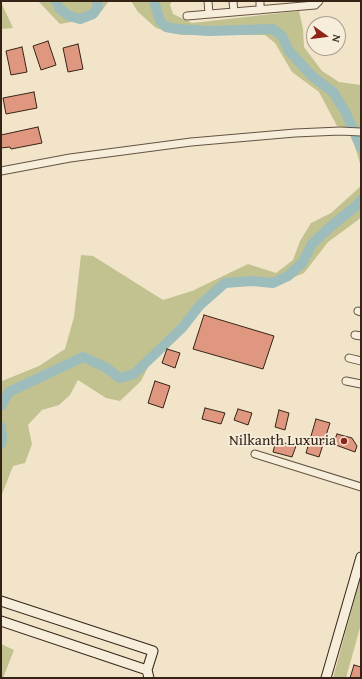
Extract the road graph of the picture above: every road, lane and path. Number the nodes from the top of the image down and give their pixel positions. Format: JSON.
{"nodes":[{"id":1,"x":208,"y":1,"type":"edge"},
{"id":2,"x":233,"y":1,"type":"edge"},
{"id":3,"x":260,"y":1,"type":"edge"},
{"id":4,"x":319,"y":1,"type":"edge"},
{"id":5,"x":287,"y":4,"type":"edge"},
{"id":6,"x":260,"y":10,"type":"junction"},
{"id":7,"x":234,"y":12,"type":"junction"},
{"id":8,"x":209,"y":14,"type":"junction"},
{"id":9,"x":187,"y":16,"type":"dead end"},
{"id":10,"x":361,"y":132,"type":"edge"},
{"id":11,"x":1,"y":172,"type":"edge"},
{"id":12,"x":349,"y":358,"type":"dead end"},
{"id":13,"x":361,"y":361,"type":"edge"},
{"id":14,"x":346,"y":380,"type":"dead end"},
{"id":15,"x":361,"y":384,"type":"edge"},
{"id":16,"x":255,"y":454,"type":"dead end"},
{"id":17,"x":361,"y":487,"type":"edge"},
{"id":18,"x":361,"y":557,"type":"edge"},
{"id":19,"x":1,"y":600,"type":"edge"},
{"id":20,"x":1,"y":621,"type":"edge"},
{"id":21,"x":148,"y":674,"type":"edge"},
{"id":22,"x":326,"y":678,"type":"edge"}],
"edges":[{"from":1,"to":8,"type":"street"},
{"from":2,"to":7,"type":"street"},
{"from":3,"to":6,"type":"street"},
{"from":4,"to":5,"type":"street"},
{"from":5,"to":6,"type":"street"},
{"from":6,"to":7,"type":"street"},
{"from":7,"to":8,"type":"street"},
{"from":8,"to":9,"type":"street"},
{"from":10,"to":11,"type":"street"},
{"from":12,"to":13,"type":"street"},
{"from":14,"to":15,"type":"street"},
{"from":16,"to":17,"type":"street"},
{"from":18,"to":22,"type":"main road"},
{"from":19,"to":21,"type":"main road"},
{"from":20,"to":21,"type":"main road"}]}
